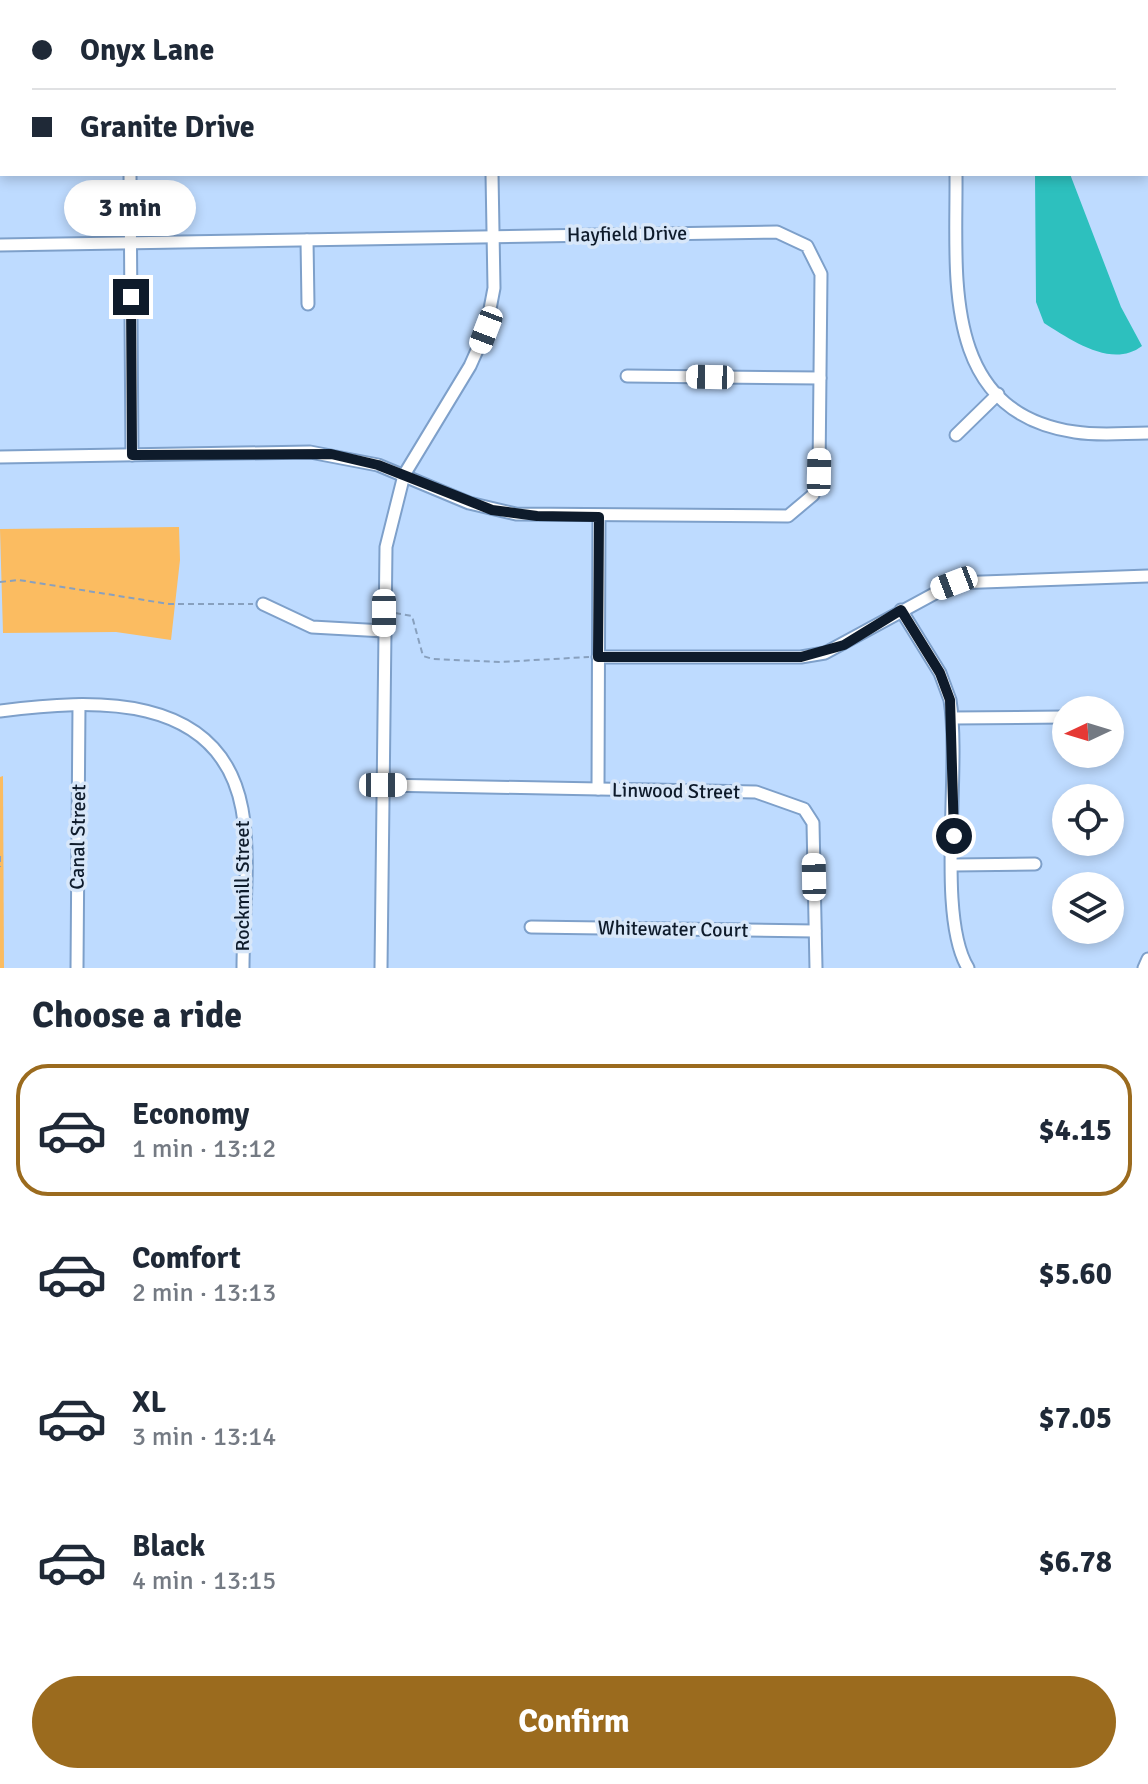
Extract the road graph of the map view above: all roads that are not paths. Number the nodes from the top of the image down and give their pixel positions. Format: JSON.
{"nodes":[{"id":1,"x":130,"y":176,"type":"edge"},
{"id":2,"x":492,"y":176,"type":"edge"},
{"id":3,"x":956,"y":176,"type":"edge"},
{"id":4,"x":494,"y":237,"type":"junction"},
{"id":5,"x":307,"y":240,"type":"junction"},
{"id":6,"x":130,"y":243,"type":"junction"},
{"id":7,"x":0,"y":245,"type":"edge"},
{"id":8,"x":308,"y":304,"type":"dead end"},
{"id":9,"x":627,"y":376,"type":"dead end"},
{"id":10,"x":820,"y":378,"type":"junction"},
{"id":11,"x":998,"y":394,"type":"junction"},
{"id":12,"x":1148,"y":433,"type":"edge"},
{"id":13,"x":956,"y":435,"type":"dead end"},
{"id":14,"x":132,"y":455,"type":"junction"},
{"id":15,"x":0,"y":457,"type":"edge"},
{"id":16,"x":404,"y":475,"type":"junction"},
{"id":17,"x":599,"y":517,"type":"junction"},
{"id":18,"x":1148,"y":576,"type":"edge"},
{"id":19,"x":263,"y":604,"type":"road end"},
{"id":20,"x":901,"y":610,"type":"junction"},
{"id":21,"x":384,"y":631,"type":"junction"},
{"id":22,"x":598,"y":657,"type":"junction"},
{"id":23,"x":79,"y":705,"type":"junction"},
{"id":24,"x":0,"y":711,"type":"edge"},
{"id":25,"x":1052,"y":717,"type":"edge"},
{"id":26,"x":953,"y":718,"type":"junction"},
{"id":27,"x":383,"y":785,"type":"junction"},
{"id":28,"x":598,"y":789,"type":"junction"},
{"id":29,"x":1035,"y":864,"type":"dead end"},
{"id":30,"x":954,"y":865,"type":"junction"},
{"id":31,"x":531,"y":927,"type":"dead end"},
{"id":32,"x":815,"y":931,"type":"junction"},
{"id":33,"x":1148,"y":959,"type":"edge"},
{"id":34,"x":77,"y":968,"type":"edge"},
{"id":35,"x":243,"y":968,"type":"edge"},
{"id":36,"x":381,"y":968,"type":"edge"},
{"id":37,"x":816,"y":968,"type":"edge"},
{"id":38,"x":968,"y":968,"type":"edge"},
{"id":39,"x":1144,"y":968,"type":"edge"}],
"edges":[{"from":1,"to":6,"type":"street"},
{"from":2,"to":4,"type":"street"},
{"from":3,"to":11,"type":"street"},
{"from":4,"to":5,"type":"street","name":"Hayfield Drive"},
{"from":4,"to":10,"type":"street","name":"Hayfield Drive"},
{"from":4,"to":16,"type":"street"},
{"from":5,"to":6,"type":"street","name":"Hayfield Drive"},
{"from":5,"to":8,"type":"street"},
{"from":6,"to":7,"type":"street","name":"Hayfield Drive"},
{"from":6,"to":14,"type":"street"},
{"from":9,"to":10,"type":"street"},
{"from":10,"to":17,"type":"street","name":"Hayfield Drive"},
{"from":11,"to":12,"type":"street"},
{"from":11,"to":13,"type":"street"},
{"from":14,"to":15,"type":"street","name":"Hayfield Drive"},
{"from":14,"to":16,"type":"street","name":"Hayfield Drive"},
{"from":16,"to":17,"type":"street","name":"Hayfield Drive"},
{"from":16,"to":21,"type":"street"},
{"from":17,"to":22,"type":"street"},
{"from":18,"to":20,"type":"street"},
{"from":19,"to":21,"type":"street"},
{"from":20,"to":22,"type":"street"},
{"from":20,"to":26,"type":"street"},
{"from":21,"to":27,"type":"street"},
{"from":22,"to":28,"type":"street"},
{"from":23,"to":24,"type":"street","name":"Rockmill Street"},
{"from":23,"to":34,"type":"street","name":"Canal Street"},
{"from":23,"to":35,"type":"street","name":"Rockmill Street"},
{"from":25,"to":26,"type":"street"},
{"from":26,"to":30,"type":"street"},
{"from":27,"to":28,"type":"street","name":"Linwood Street"},
{"from":27,"to":36,"type":"street"},
{"from":28,"to":32,"type":"street","name":"Linwood Street"},
{"from":29,"to":30,"type":"street"},
{"from":30,"to":38,"type":"street"},
{"from":31,"to":32,"type":"street","name":"Whitewater Court"},
{"from":32,"to":37,"type":"street","name":"Linwood Street"},
{"from":33,"to":39,"type":"street"}]}
